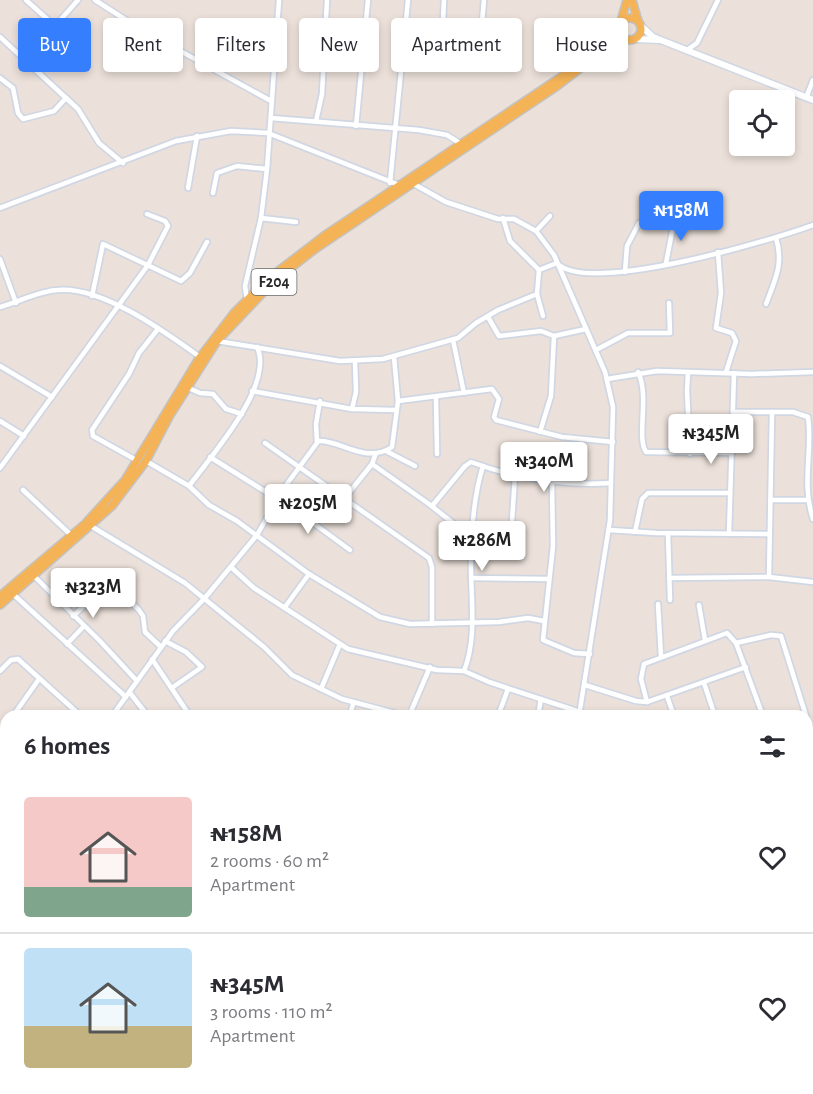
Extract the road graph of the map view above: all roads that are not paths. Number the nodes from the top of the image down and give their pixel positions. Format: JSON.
{"nodes":[{"id":1,"x":26,"y":0,"type":"edge"},
{"id":2,"x":78,"y":0,"type":"edge"},
{"id":3,"x":95,"y":0,"type":"edge"},
{"id":4,"x":279,"y":0,"type":"edge"},
{"id":5,"x":327,"y":0,"type":"edge"},
{"id":6,"x":369,"y":0,"type":"edge"},
{"id":7,"x":408,"y":0,"type":"edge"},
{"id":8,"x":444,"y":0,"type":"edge"},
{"id":9,"x":484,"y":0,"type":"edge"},
{"id":10,"x":627,"y":0,"type":"edge"},
{"id":11,"x":632,"y":0,"type":"edge"},
{"id":12,"x":718,"y":0,"type":"edge"},
{"id":13,"x":46,"y":18,"type":"edge"},
{"id":14,"x":62,"y":18,"type":"edge"},
{"id":15,"x":622,"y":18,"type":"edge"},
{"id":16,"x":628,"y":18,"type":"edge"},
{"id":17,"x":639,"y":23,"type":"junction"},
{"id":18,"x":0,"y":37,"type":"edge"},
{"id":19,"x":636,"y":39,"type":"junction"},
{"id":20,"x":628,"y":40,"type":"edge"},
{"id":21,"x":662,"y":40,"type":"junction"},
{"id":22,"x":687,"y":50,"type":"junction"},
{"id":23,"x":18,"y":53,"type":"edge"},
{"id":24,"x":39,"y":72,"type":"edge"},
{"id":25,"x":568,"y":72,"type":"edge"},
{"id":26,"x":576,"y":72,"type":"edge"},
{"id":27,"x":0,"y":78,"type":"edge"},
{"id":28,"x":813,"y":80,"type":"edge"},
{"id":29,"x":66,"y":98,"type":"junction"},
{"id":30,"x":806,"y":98,"type":"junction"},
{"id":31,"x":813,"y":100,"type":"edge"},
{"id":32,"x":271,"y":101,"type":"junction"},
{"id":33,"x":271,"y":118,"type":"junction"},
{"id":34,"x":316,"y":121,"type":"junction"},
{"id":35,"x":356,"y":126,"type":"junction"},
{"id":36,"x":394,"y":130,"type":"junction"},
{"id":37,"x":269,"y":134,"type":"junction"},
{"id":38,"x":197,"y":136,"type":"junction"},
{"id":39,"x":461,"y":144,"type":"junction"},
{"id":40,"x":123,"y":163,"type":"junction"},
{"id":41,"x":267,"y":169,"type":"junction"},
{"id":42,"x":390,"y":183,"type":"junction"},
{"id":43,"x":412,"y":183,"type":"junction"},
{"id":44,"x":399,"y":185,"type":"junction"},
{"id":45,"x":188,"y":188,"type":"dead end"},
{"id":46,"x":213,"y":193,"type":"dead end"},
{"id":47,"x":0,"y":208,"type":"edge"},
{"id":48,"x":147,"y":214,"type":"dead end"},
{"id":49,"x":550,"y":216,"type":"dead end"},
{"id":50,"x":675,"y":217,"type":"dead end"},
{"id":51,"x":261,"y":218,"type":"junction"},
{"id":52,"x":502,"y":218,"type":"junction"},
{"id":53,"x":296,"y":222,"type":"dead end"},
{"id":54,"x":639,"y":223,"type":"dead end"},
{"id":55,"x":813,"y":225,"type":"edge"},
{"id":56,"x":536,"y":231,"type":"junction"},
{"id":57,"x":777,"y":238,"type":"junction"},
{"id":58,"x":207,"y":242,"type":"dead end"},
{"id":59,"x":718,"y":252,"type":"junction"},
{"id":60,"x":0,"y":259,"type":"edge"},
{"id":61,"x":557,"y":263,"type":"junction"},
{"id":62,"x":666,"y":263,"type":"junction"},
{"id":63,"x":148,"y":265,"type":"junction"},
{"id":64,"x":539,"y":270,"type":"junction"},
{"id":65,"x":625,"y":272,"type":"junction"},
{"id":66,"x":537,"y":294,"type":"junction"},
{"id":67,"x":92,"y":296,"type":"junction"},
{"id":68,"x":247,"y":300,"type":"junction"},
{"id":69,"x":16,"y":303,"type":"junction"},
{"id":70,"x":669,"y":303,"type":"dead end"},
{"id":71,"x":118,"y":304,"type":"junction"},
{"id":72,"x":766,"y":304,"type":"dead end"},
{"id":73,"x":0,"y":308,"type":"edge"},
{"id":74,"x":543,"y":316,"type":"dead end"},
{"id":75,"x":488,"y":317,"type":"junction"},
{"id":76,"x":158,"y":328,"type":"junction"},
{"id":77,"x":586,"y":329,"type":"junction"},
{"id":78,"x":554,"y":336,"type":"junction"},
{"id":79,"x":453,"y":340,"type":"junction"},
{"id":80,"x":217,"y":341,"type":"junction"},
{"id":81,"x":257,"y":347,"type":"junction"},
{"id":82,"x":596,"y":350,"type":"junction"},
{"id":83,"x":200,"y":357,"type":"junction"},
{"id":84,"x":394,"y":357,"type":"junction"},
{"id":85,"x":355,"y":361,"type":"junction"},
{"id":86,"x":0,"y":366,"type":"edge"},
{"id":87,"x":639,"y":372,"type":"junction"},
{"id":88,"x":688,"y":372,"type":"junction"},
{"id":89,"x":726,"y":372,"type":"junction"},
{"id":90,"x":813,"y":372,"type":"edge"},
{"id":91,"x":734,"y":373,"type":"junction"},
{"id":92,"x":608,"y":379,"type":"junction"},
{"id":93,"x":186,"y":387,"type":"junction"},
{"id":94,"x":252,"y":391,"type":"junction"},
{"id":95,"x":464,"y":393,"type":"junction"},
{"id":96,"x":52,"y":397,"type":"junction"},
{"id":97,"x":436,"y":397,"type":"junction"},
{"id":98,"x":320,"y":401,"type":"junction"},
{"id":99,"x":398,"y":401,"type":"junction"},
{"id":100,"x":352,"y":409,"type":"junction"},
{"id":101,"x":395,"y":410,"type":"junction"},
{"id":102,"x":734,"y":412,"type":"junction"},
{"id":103,"x":772,"y":412,"type":"junction"},
{"id":104,"x":242,"y":414,"type":"junction"},
{"id":105,"x":0,"y":421,"type":"edge"},
{"id":106,"x":540,"y":432,"type":"junction"},
{"id":107,"x":24,"y":436,"type":"junction"},
{"id":108,"x":318,"y":441,"type":"junction"},
{"id":109,"x":613,"y":442,"type":"junction"},
{"id":110,"x":265,"y":443,"type":"dead end"},
{"id":111,"x":386,"y":452,"type":"junction"},
{"id":112,"x":375,"y":453,"type":"junction"},
{"id":113,"x":732,"y":453,"type":"junction"},
{"id":114,"x":437,"y":454,"type":"dead end"},
{"id":115,"x":690,"y":454,"type":"junction"},
{"id":116,"x":811,"y":457,"type":"edge"},
{"id":117,"x":210,"y":458,"type":"junction"},
{"id":118,"x":142,"y":461,"type":"junction"},
{"id":119,"x":372,"y":464,"type":"junction"},
{"id":120,"x":301,"y":466,"type":"junction"},
{"id":121,"x":415,"y":466,"type":"dead end"},
{"id":122,"x":483,"y":466,"type":"junction"},
{"id":123,"x":0,"y":468,"type":"edge"},
{"id":124,"x":515,"y":476,"type":"junction"},
{"id":125,"x":552,"y":483,"type":"junction"},
{"id":126,"x":611,"y":483,"type":"junction"},
{"id":127,"x":189,"y":486,"type":"junction"},
{"id":128,"x":23,"y":490,"type":"dead end"},
{"id":129,"x":730,"y":493,"type":"junction"},
{"id":130,"x":344,"y":499,"type":"junction"},
{"id":131,"x":278,"y":500,"type":"junction"},
{"id":132,"x":771,"y":500,"type":"junction"},
{"id":133,"x":807,"y":500,"type":"junction"},
{"id":134,"x":432,"y":506,"type":"junction"},
{"id":135,"x":813,"y":519,"type":"edge"},
{"id":136,"x":90,"y":526,"type":"junction"},
{"id":137,"x":609,"y":530,"type":"junction"},
{"id":138,"x":635,"y":532,"type":"junction"},
{"id":139,"x":668,"y":533,"type":"junction"},
{"id":140,"x":729,"y":534,"type":"junction"},
{"id":141,"x":769,"y":534,"type":"junction"},
{"id":142,"x":71,"y":535,"type":"junction"},
{"id":143,"x":257,"y":535,"type":"junction"},
{"id":144,"x":472,"y":538,"type":"junction"},
{"id":145,"x":350,"y":550,"type":"dead end"},
{"id":146,"x":232,"y":568,"type":"junction"},
{"id":147,"x":309,"y":574,"type":"junction"},
{"id":148,"x":33,"y":575,"type":"junction"},
{"id":149,"x":769,"y":577,"type":"junction"},
{"id":150,"x":471,"y":578,"type":"junction"},
{"id":151,"x":669,"y":578,"type":"junction"},
{"id":152,"x":549,"y":579,"type":"junction"},
{"id":153,"x":813,"y":582,"type":"edge"},
{"id":154,"x":13,"y":594,"type":"junction"},
{"id":155,"x":0,"y":596,"type":"edge"},
{"id":156,"x":204,"y":599,"type":"junction"},
{"id":157,"x":670,"y":600,"type":"dead end"},
{"id":158,"x":658,"y":604,"type":"dead end"},
{"id":159,"x":0,"y":605,"type":"edge"},
{"id":160,"x":699,"y":605,"type":"dead end"},
{"id":161,"x":285,"y":608,"type":"junction"},
{"id":162,"x":73,"y":616,"type":"junction"},
{"id":163,"x":544,"y":621,"type":"junction"},
{"id":164,"x":471,"y":622,"type":"junction"},
{"id":165,"x":432,"y":624,"type":"junction"},
{"id":166,"x":84,"y":626,"type":"junction"},
{"id":167,"x":705,"y":640,"type":"junction"},
{"id":168,"x":165,"y":641,"type":"junction"},
{"id":169,"x":736,"y":643,"type":"junction"},
{"id":170,"x":67,"y":644,"type":"junction"},
{"id":171,"x":340,"y":644,"type":"junction"},
{"id":172,"x":161,"y":647,"type":"junction"},
{"id":173,"x":590,"y":654,"type":"junction"},
{"id":174,"x":661,"y":656,"type":"junction"},
{"id":175,"x":152,"y":659,"type":"junction"},
{"id":176,"x":430,"y":667,"type":"junction"},
{"id":177,"x":746,"y":667,"type":"junction"},
{"id":178,"x":464,"y":671,"type":"junction"},
{"id":179,"x":0,"y":672,"type":"edge"},
{"id":180,"x":39,"y":679,"type":"junction"},
{"id":181,"x":136,"y":680,"type":"junction"},
{"id":182,"x":704,"y":683,"type":"junction"},
{"id":183,"x":585,"y":685,"type":"junction"},
{"id":184,"x":173,"y":687,"type":"junction"},
{"id":185,"x":321,"y":688,"type":"junction"},
{"id":186,"x":508,"y":689,"type":"junction"},
{"id":187,"x":128,"y":695,"type":"junction"},
{"id":188,"x":667,"y":696,"type":"junction"},
{"id":189,"x":541,"y":699,"type":"junction"},
{"id":190,"x":354,"y":702,"type":"junction"},
{"id":191,"x":647,"y":702,"type":"junction"},
{"id":192,"x":17,"y":710,"type":"edge"},
{"id":193,"x":74,"y":710,"type":"edge"},
{"id":194,"x":117,"y":710,"type":"edge"},
{"id":195,"x":142,"y":710,"type":"edge"},
{"id":196,"x":187,"y":710,"type":"edge"},
{"id":197,"x":351,"y":710,"type":"edge"},
{"id":198,"x":384,"y":710,"type":"edge"},
{"id":199,"x":410,"y":710,"type":"edge"},
{"id":200,"x":500,"y":710,"type":"edge"},
{"id":201,"x":539,"y":710,"type":"edge"},
{"id":202,"x":570,"y":710,"type":"edge"},
{"id":203,"x":581,"y":710,"type":"edge"},
{"id":204,"x":672,"y":710,"type":"edge"},
{"id":205,"x":713,"y":710,"type":"edge"},
{"id":206,"x":761,"y":710,"type":"edge"},
{"id":207,"x":803,"y":710,"type":"edge"}],
"edges":[{"from":1,"to":13,"type":"street"},
{"from":2,"to":14,"type":"street"},
{"from":3,"to":32,"type":"street"},
{"from":4,"to":32,"type":"street"},
{"from":5,"to":34,"type":"street"},
{"from":6,"to":35,"type":"street"},
{"from":7,"to":36,"type":"street"},
{"from":8,"to":9,"type":"street"},
{"from":10,"to":15,"type":"main road","number":"F204"},
{"from":11,"to":17,"type":"main road"},
{"from":12,"to":22,"type":"street"},
{"from":16,"to":17,"type":"main road"},
{"from":17,"to":19,"type":"main road"},
{"from":17,"to":21,"type":"main road"},
{"from":18,"to":23,"type":"street"},
{"from":19,"to":20,"type":"main road","number":"F204"},
{"from":19,"to":21,"type":"main road"},
{"from":21,"to":22,"type":"main road"},
{"from":22,"to":30,"type":"main road"},
{"from":24,"to":29,"type":"street"},
{"from":25,"to":39,"type":"main road","number":"F204"},
{"from":26,"to":43,"type":"main road","number":"F204"},
{"from":27,"to":29,"type":"street"},
{"from":28,"to":30,"type":"street"},
{"from":29,"to":40,"type":"street"},
{"from":30,"to":31,"type":"main road"},
{"from":32,"to":33,"type":"street"},
{"from":33,"to":34,"type":"street"},
{"from":33,"to":37,"type":"street"},
{"from":34,"to":35,"type":"street"},
{"from":35,"to":36,"type":"street"},
{"from":36,"to":39,"type":"street"},
{"from":36,"to":42,"type":"street"},
{"from":37,"to":38,"type":"street"},
{"from":37,"to":41,"type":"street"},
{"from":37,"to":42,"type":"street"},
{"from":38,"to":40,"type":"street"},
{"from":38,"to":45,"type":"street"},
{"from":39,"to":44,"type":"main road","number":"F204"},
{"from":40,"to":47,"type":"street"},
{"from":41,"to":46,"type":"street"},
{"from":41,"to":51,"type":"street"},
{"from":42,"to":44,"type":"street"},
{"from":43,"to":52,"type":"street"},
{"from":43,"to":80,"type":"main road","number":"F204"},
{"from":44,"to":68,"type":"main road","number":"F204"},
{"from":48,"to":63,"type":"street"},
{"from":49,"to":56,"type":"street"},
{"from":50,"to":62,"type":"street"},
{"from":51,"to":53,"type":"street"},
{"from":51,"to":68,"type":"street"},
{"from":52,"to":56,"type":"street"},
{"from":52,"to":64,"type":"street"},
{"from":54,"to":65,"type":"street"},
{"from":55,"to":57,"type":"street"},
{"from":56,"to":61,"type":"street"},
{"from":57,"to":59,"type":"street"},
{"from":57,"to":72,"type":"street"},
{"from":58,"to":63,"type":"street"},
{"from":59,"to":62,"type":"street"},
{"from":59,"to":89,"type":"street"},
{"from":60,"to":69,"type":"street"},
{"from":61,"to":64,"type":"street"},
{"from":61,"to":65,"type":"street"},
{"from":61,"to":77,"type":"street"},
{"from":62,"to":65,"type":"street"},
{"from":63,"to":67,"type":"street"},
{"from":63,"to":71,"type":"street"},
{"from":64,"to":66,"type":"street"},
{"from":66,"to":74,"type":"street"},
{"from":66,"to":75,"type":"street"},
{"from":67,"to":69,"type":"street"},
{"from":67,"to":71,"type":"street"},
{"from":68,"to":83,"type":"main road","number":"F204"},
{"from":69,"to":73,"type":"street"},
{"from":70,"to":82,"type":"street"},
{"from":71,"to":76,"type":"street"},
{"from":71,"to":96,"type":"street"},
{"from":75,"to":78,"type":"street"},
{"from":75,"to":79,"type":"street"},
{"from":76,"to":83,"type":"street"},
{"from":76,"to":118,"type":"street"},
{"from":77,"to":78,"type":"street"},
{"from":77,"to":82,"type":"street"},
{"from":78,"to":106,"type":"street"},
{"from":79,"to":84,"type":"street"},
{"from":79,"to":95,"type":"street"},
{"from":80,"to":81,"type":"street"},
{"from":80,"to":93,"type":"main road","number":"F204"},
{"from":81,"to":85,"type":"street"},
{"from":81,"to":94,"type":"street"},
{"from":82,"to":92,"type":"street"},
{"from":83,"to":118,"type":"main road","number":"F204"},
{"from":84,"to":85,"type":"street"},
{"from":84,"to":99,"type":"street"},
{"from":85,"to":100,"type":"street"},
{"from":86,"to":96,"type":"street"},
{"from":87,"to":88,"type":"street"},
{"from":87,"to":92,"type":"street"},
{"from":87,"to":115,"type":"street"},
{"from":88,"to":89,"type":"street"},
{"from":88,"to":115,"type":"street"},
{"from":89,"to":91,"type":"street"},
{"from":90,"to":91,"type":"street"},
{"from":91,"to":102,"type":"street"},
{"from":92,"to":109,"type":"street"},
{"from":93,"to":104,"type":"street"},
{"from":93,"to":118,"type":"main road","number":"F204"},
{"from":94,"to":98,"type":"street"},
{"from":94,"to":104,"type":"street"},
{"from":95,"to":97,"type":"street"},
{"from":95,"to":106,"type":"street"},
{"from":96,"to":107,"type":"street"},
{"from":97,"to":99,"type":"street"},
{"from":97,"to":114,"type":"street"},
{"from":98,"to":100,"type":"street"},
{"from":98,"to":108,"type":"street"},
{"from":99,"to":101,"type":"street"},
{"from":100,"to":101,"type":"street"},
{"from":101,"to":111,"type":"street"},
{"from":102,"to":103,"type":"street"},
{"from":102,"to":113,"type":"street"},
{"from":103,"to":116,"type":"street"},
{"from":103,"to":132,"type":"street"},
{"from":104,"to":117,"type":"street"},
{"from":105,"to":107,"type":"street"},
{"from":106,"to":109,"type":"street"},
{"from":107,"to":123,"type":"street"},
{"from":108,"to":112,"type":"street"},
{"from":108,"to":120,"type":"street"},
{"from":109,"to":126,"type":"street"},
{"from":110,"to":120,"type":"street"},
{"from":111,"to":112,"type":"street"},
{"from":111,"to":121,"type":"street"},
{"from":112,"to":119,"type":"street"},
{"from":113,"to":115,"type":"street"},
{"from":113,"to":129,"type":"street"},
{"from":116,"to":133,"type":"street"},
{"from":117,"to":127,"type":"street"},
{"from":117,"to":131,"type":"street"},
{"from":118,"to":127,"type":"street"},
{"from":118,"to":136,"type":"main road","number":"F204"},
{"from":118,"to":142,"type":"main road","number":"F204"},
{"from":119,"to":130,"type":"street"},
{"from":119,"to":134,"type":"street"},
{"from":120,"to":130,"type":"street"},
{"from":120,"to":131,"type":"street"},
{"from":122,"to":124,"type":"street"},
{"from":122,"to":134,"type":"street"},
{"from":122,"to":144,"type":"street"},
{"from":124,"to":125,"type":"street"},
{"from":124,"to":144,"type":"street"},
{"from":125,"to":126,"type":"street"},
{"from":125,"to":152,"type":"street"},
{"from":126,"to":137,"type":"street"},
{"from":127,"to":143,"type":"street"},
{"from":128,"to":142,"type":"street"},
{"from":129,"to":138,"type":"street"},
{"from":129,"to":140,"type":"street"},
{"from":130,"to":165,"type":"street"},
{"from":131,"to":143,"type":"street"},
{"from":131,"to":145,"type":"street"},
{"from":132,"to":133,"type":"street"},
{"from":132,"to":141,"type":"street"},
{"from":133,"to":135,"type":"street"},
{"from":134,"to":144,"type":"street"},
{"from":136,"to":148,"type":"main road","number":"F204"},
{"from":136,"to":156,"type":"street"},
{"from":137,"to":138,"type":"street"},
{"from":137,"to":173,"type":"street"},
{"from":138,"to":139,"type":"street"},
{"from":139,"to":140,"type":"street"},
{"from":139,"to":151,"type":"street"},
{"from":140,"to":141,"type":"street"},
{"from":141,"to":149,"type":"street"},
{"from":142,"to":155,"type":"main road","number":"F204"},
{"from":143,"to":146,"type":"street"},
{"from":143,"to":147,"type":"street"},
{"from":144,"to":150,"type":"street"},
{"from":146,"to":156,"type":"street"},
{"from":146,"to":161,"type":"street"},
{"from":147,"to":161,"type":"street"},
{"from":147,"to":165,"type":"street"},
{"from":148,"to":154,"type":"main road","number":"F204"},
{"from":148,"to":162,"type":"street"},
{"from":149,"to":151,"type":"street"},
{"from":149,"to":153,"type":"street"},
{"from":150,"to":152,"type":"street"},
{"from":150,"to":164,"type":"street"},
{"from":151,"to":157,"type":"street"},
{"from":152,"to":163,"type":"street"},
{"from":154,"to":159,"type":"main road","number":"F204"},
{"from":154,"to":170,"type":"street"},
{"from":156,"to":168,"type":"street"},
{"from":156,"to":185,"type":"street"},
{"from":158,"to":174,"type":"street"},
{"from":160,"to":167,"type":"street"},
{"from":161,"to":171,"type":"street"},
{"from":162,"to":166,"type":"street"},
{"from":162,"to":172,"type":"street"},
{"from":163,"to":164,"type":"street"},
{"from":163,"to":173,"type":"street"},
{"from":164,"to":165,"type":"street"},
{"from":164,"to":178,"type":"street"},
{"from":166,"to":170,"type":"street"},
{"from":166,"to":181,"type":"street"},
{"from":167,"to":169,"type":"street"},
{"from":167,"to":174,"type":"street"},
{"from":168,"to":172,"type":"street"},
{"from":168,"to":184,"type":"street"},
{"from":169,"to":177,"type":"street"},
{"from":169,"to":207,"type":"street"},
{"from":170,"to":187,"type":"street"},
{"from":171,"to":176,"type":"street"},
{"from":171,"to":185,"type":"street"},
{"from":172,"to":175,"type":"street"},
{"from":173,"to":183,"type":"street"},
{"from":174,"to":191,"type":"street"},
{"from":175,"to":181,"type":"street"},
{"from":175,"to":184,"type":"street"},
{"from":176,"to":178,"type":"street"},
{"from":176,"to":199,"type":"street"},
{"from":177,"to":182,"type":"street"},
{"from":177,"to":206,"type":"street"},
{"from":178,"to":186,"type":"street"},
{"from":179,"to":180,"type":"street"},
{"from":180,"to":192,"type":"street"},
{"from":180,"to":193,"type":"street"},
{"from":181,"to":187,"type":"street"},
{"from":182,"to":188,"type":"street"},
{"from":182,"to":205,"type":"street"},
{"from":183,"to":191,"type":"street"},
{"from":183,"to":203,"type":"street"},
{"from":184,"to":196,"type":"street"},
{"from":185,"to":190,"type":"street"},
{"from":186,"to":189,"type":"street"},
{"from":186,"to":200,"type":"street"},
{"from":187,"to":194,"type":"street"},
{"from":187,"to":195,"type":"street"},
{"from":188,"to":191,"type":"street"},
{"from":188,"to":204,"type":"street"},
{"from":189,"to":201,"type":"street"},
{"from":189,"to":202,"type":"street"},
{"from":190,"to":197,"type":"street"},
{"from":190,"to":198,"type":"street"}]}
